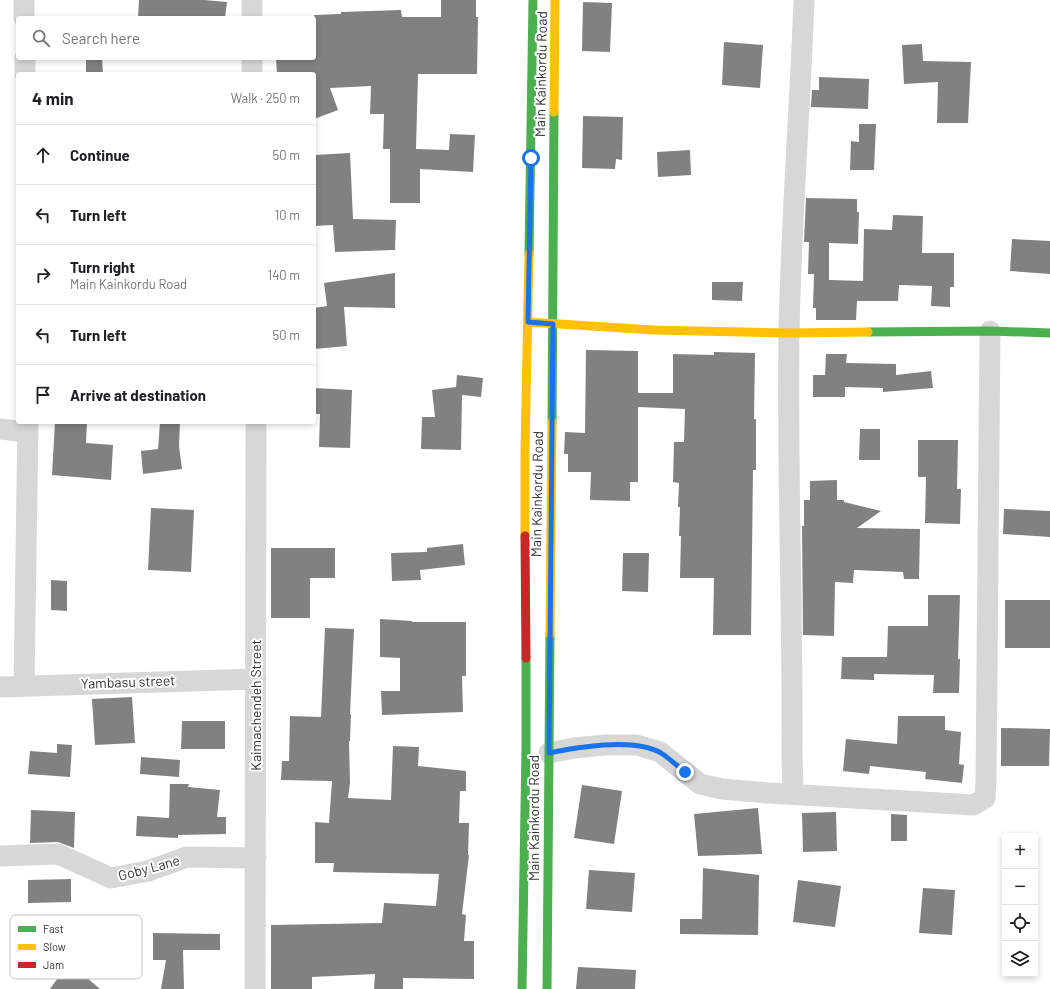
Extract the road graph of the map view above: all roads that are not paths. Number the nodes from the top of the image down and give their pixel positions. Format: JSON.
{"nodes":[{"id":1,"x":24,"y":0,"type":"edge"},
{"id":2,"x":252,"y":0,"type":"edge"},
{"id":3,"x":533,"y":0,"type":"edge"},
{"id":4,"x":556,"y":0,"type":"edge"},
{"id":5,"x":804,"y":0,"type":"edge"},
{"id":6,"x":24,"y":16,"type":"edge"},
{"id":7,"x":252,"y":16,"type":"edge"},
{"id":8,"x":25,"y":60,"type":"edge"},
{"id":9,"x":252,"y":60,"type":"edge"},
{"id":10,"x":26,"y":72,"type":"edge"},
{"id":11,"x":252,"y":72,"type":"edge"},
{"id":12,"x":528,"y":322,"type":"junction"},
{"id":13,"x":553,"y":324,"type":"junction"},
{"id":14,"x":990,"y":331,"type":"junction"},
{"id":15,"x":789,"y":333,"type":"junction"},
{"id":16,"x":1050,"y":333,"type":"edge"},
{"id":17,"x":256,"y":424,"type":"edge"},
{"id":18,"x":28,"y":427,"type":"edge"},
{"id":19,"x":0,"y":429,"type":"edge"},
{"id":20,"x":544,"y":612,"type":"junction"},
{"id":21,"x":525,"y":613,"type":"junction"},
{"id":22,"x":256,"y":679,"type":"junction"},
{"id":23,"x":24,"y":686,"type":"junction"},
{"id":24,"x":0,"y":687,"type":"edge"},
{"id":25,"x":549,"y":753,"type":"junction"},
{"id":26,"x":793,"y":794,"type":"junction"},
{"id":27,"x":0,"y":856,"type":"edge"},
{"id":28,"x":256,"y":858,"type":"junction"},
{"id":29,"x":523,"y":946,"type":"junction"},
{"id":30,"x":541,"y":946,"type":"junction"},
{"id":31,"x":255,"y":989,"type":"edge"},
{"id":32,"x":522,"y":989,"type":"edge"},
{"id":33,"x":547,"y":989,"type":"edge"}],
"edges":[{"from":1,"to":6,"type":"street"},
{"from":2,"to":7,"type":"street"},
{"from":3,"to":12,"type":"main road"},
{"from":4,"to":13,"type":"main road","name":"Main Kainkordu Road"},
{"from":5,"to":15,"type":"street"},
{"from":8,"to":10,"type":"street"},
{"from":9,"to":11,"type":"street"},
{"from":12,"to":13,"type":"main road"},
{"from":12,"to":21,"type":"main road"},
{"from":13,"to":15,"type":"main road"},
{"from":13,"to":20,"type":"main road","name":"Main Kainkordu Road"},
{"from":14,"to":15,"type":"main road"},
{"from":14,"to":16,"type":"main road"},
{"from":14,"to":26,"type":"street"},
{"from":15,"to":26,"type":"street"},
{"from":17,"to":22,"type":"street","name":"Kaimachendeh Street"},
{"from":18,"to":19,"type":"street"},
{"from":18,"to":23,"type":"street"},
{"from":20,"to":21,"type":"main road"},
{"from":20,"to":25,"type":"main road","name":"Main Kainkordu Road"},
{"from":21,"to":29,"type":"main road"},
{"from":22,"to":23,"type":"street","name":"Yambasu street"},
{"from":22,"to":28,"type":"street","name":"Kaimachendeh Street"},
{"from":23,"to":24,"type":"street","name":"Yambasu street"},
{"from":25,"to":26,"type":"street"},
{"from":25,"to":30,"type":"main road","name":"Main Kainkordu Road"},
{"from":27,"to":28,"type":"street","name":"Goby Lane"},
{"from":28,"to":31,"type":"street","name":"Kaimachendeh Street"},
{"from":29,"to":30,"type":"main road"},
{"from":29,"to":32,"type":"main road"},
{"from":30,"to":33,"type":"main road","name":"Main Kainkordu Road"}]}
